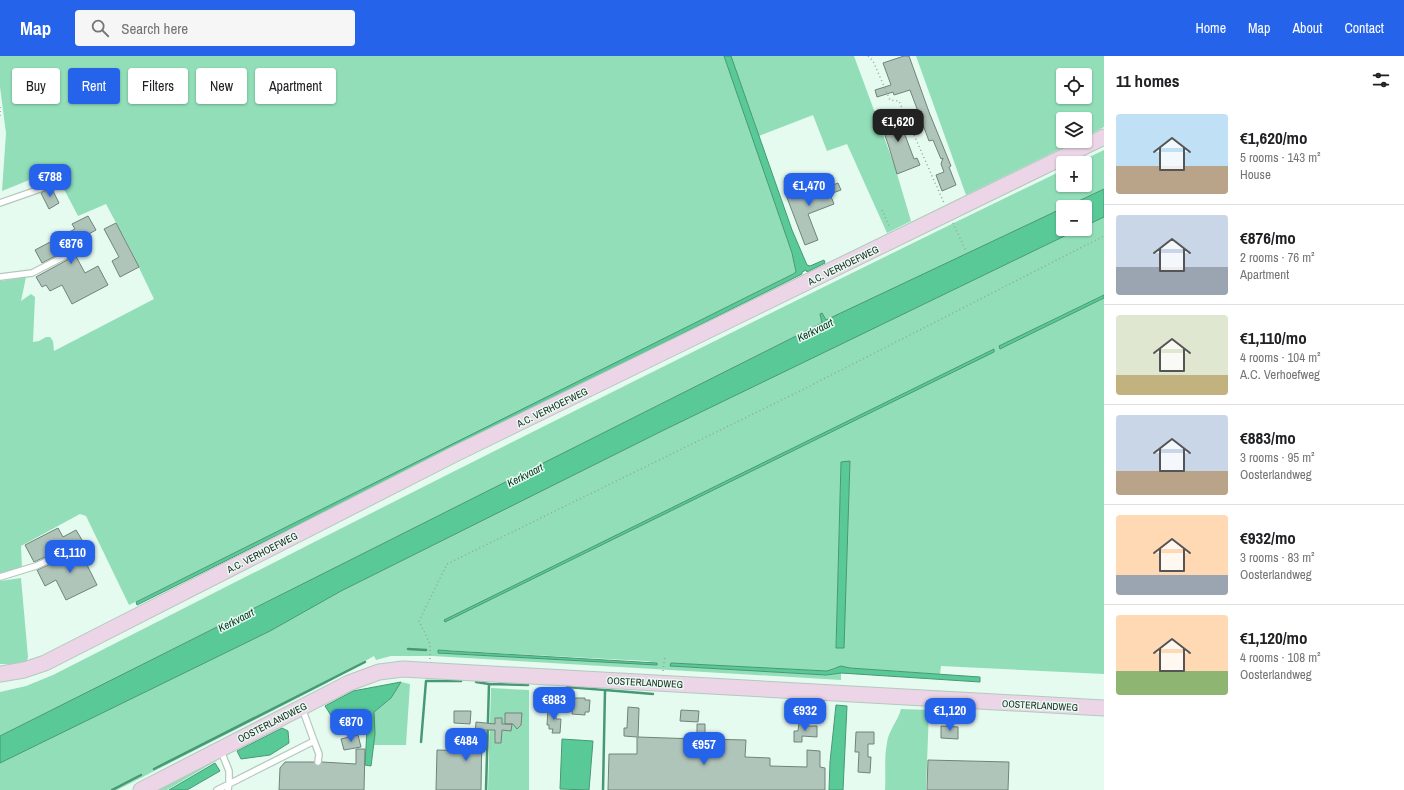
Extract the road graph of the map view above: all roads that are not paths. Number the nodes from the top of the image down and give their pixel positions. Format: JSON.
{"nodes":[{"id":1,"x":1104,"y":137,"type":"edge"},
{"id":2,"x":40,"y":189,"type":"dead end"},
{"id":3,"x":0,"y":203,"type":"edge"},
{"id":4,"x":67,"y":255,"type":"dead end"},
{"id":5,"x":0,"y":278,"type":"edge"},
{"id":6,"x":67,"y":552,"type":"dead end"},
{"id":7,"x":0,"y":577,"type":"edge"},
{"id":8,"x":0,"y":674,"type":"edge"},
{"id":9,"x":302,"y":707,"type":"junction"},
{"id":10,"x":1104,"y":708,"type":"edge"},
{"id":11,"x":314,"y":741,"type":"junction"},
{"id":12,"x":220,"y":749,"type":"junction"},
{"id":13,"x":318,"y":762,"type":"dead end"},
{"id":14,"x":228,"y":787,"type":"edge"},
{"id":15,"x":141,"y":790,"type":"edge"},
{"id":16,"x":217,"y":790,"type":"edge"}],
"edges":[{"from":1,"to":8,"type":"street","name":"A.C. VERHOEFWEG"},
{"from":2,"to":3,"type":"lane"},
{"from":4,"to":5,"type":"lane"},
{"from":6,"to":7,"type":"lane"},
{"from":9,"to":10,"type":"street","name":"OOSTERLANDWEG"},
{"from":9,"to":11,"type":"lane"},
{"from":9,"to":12,"type":"street","name":"OOSTERLANDWEG"},
{"from":11,"to":13,"type":"lane"},
{"from":11,"to":14,"type":"lane"},
{"from":12,"to":14,"type":"lane"},
{"from":12,"to":15,"type":"street","name":"OOSTERLANDWEG"},
{"from":14,"to":16,"type":"lane"}]}
